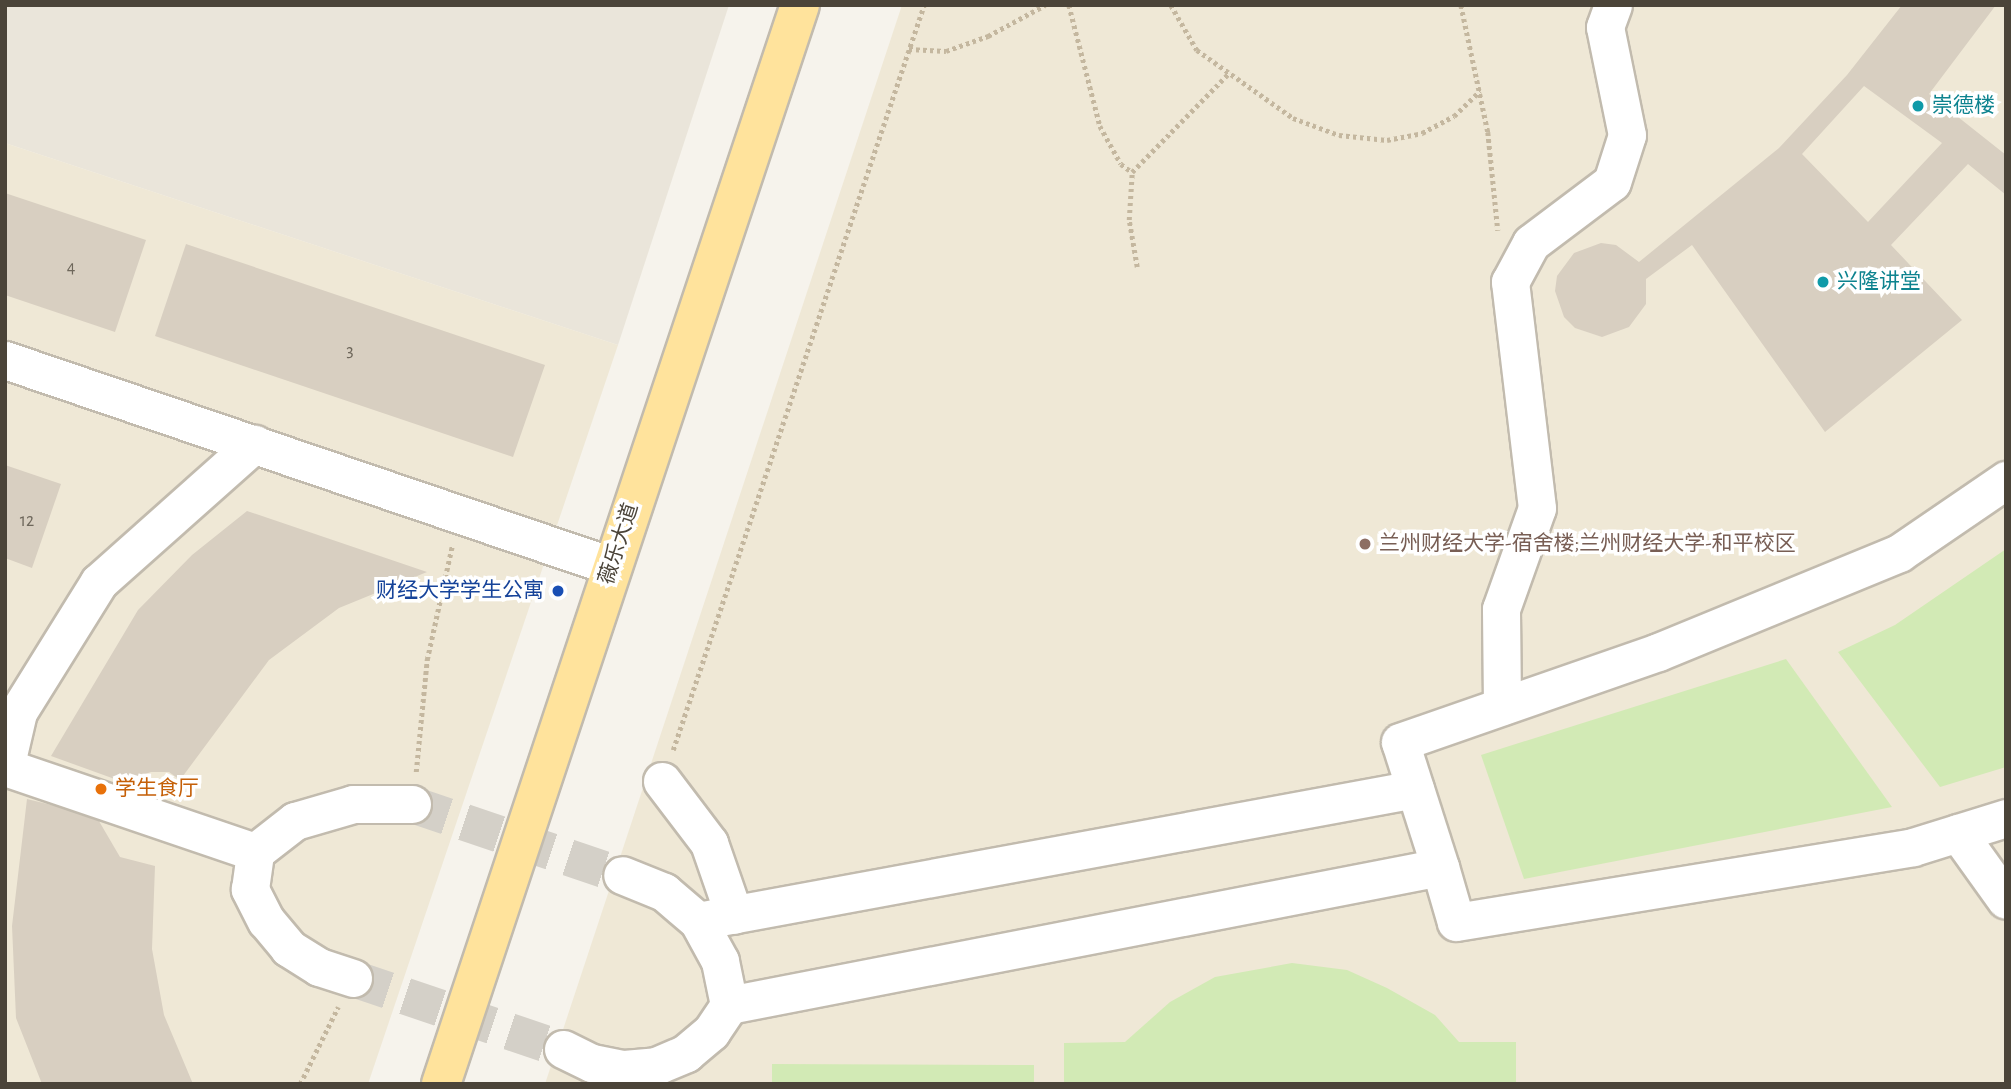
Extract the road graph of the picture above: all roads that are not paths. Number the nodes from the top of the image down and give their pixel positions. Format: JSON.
{"nodes":[{"id":1,"x":800,"y":5,"type":"edge"},
{"id":2,"x":1613,"y":5,"type":"edge"},
{"id":3,"x":5,"y":360,"type":"edge"},
{"id":4,"x":254,"y":444,"type":"junction"},
{"id":5,"x":2006,"y":480,"type":"edge"},
{"id":6,"x":611,"y":566,"type":"junction"},
{"id":7,"x":1502,"y":706,"type":"junction"},
{"id":8,"x":5,"y":768,"type":"edge"},
{"id":9,"x":662,"y":781,"type":"road end"},
{"id":10,"x":1415,"y":789,"type":"junction"},
{"id":11,"x":412,"y":804,"type":"tunnel mouth"},
{"id":12,"x":2006,"y":818,"type":"edge"},
{"id":13,"x":1958,"y":833,"type":"junction"},
{"id":14,"x":255,"y":852,"type":"junction"},
{"id":15,"x":1440,"y":867,"type":"junction"},
{"id":16,"x":622,"y":875,"type":"tunnel mouth"},
{"id":17,"x":2006,"y":900,"type":"edge"},
{"id":18,"x":734,"y":915,"type":"junction"},
{"id":19,"x":698,"y":921,"type":"junction"},
{"id":20,"x":353,"y":978,"type":"tunnel mouth"},
{"id":21,"x":729,"y":1005,"type":"junction"},
{"id":22,"x":563,"y":1049,"type":"tunnel mouth"},
{"id":23,"x":441,"y":1084,"type":"edge"}],
"edges":[{"from":1,"to":6,"type":"main road","name":"薇乐大道"},
{"from":2,"to":7,"type":"street"},
{"from":3,"to":4,"type":"street"},
{"from":4,"to":6,"type":"street"},
{"from":4,"to":8,"type":"street"},
{"from":5,"to":7,"type":"street"},
{"from":6,"to":23,"type":"main road","name":"薇乐大道"},
{"from":7,"to":10,"type":"street"},
{"from":8,"to":14,"type":"street"},
{"from":9,"to":18,"type":"street"},
{"from":10,"to":15,"type":"street"},
{"from":10,"to":18,"type":"street"},
{"from":11,"to":14,"type":"street"},
{"from":12,"to":13,"type":"street"},
{"from":13,"to":15,"type":"street"},
{"from":13,"to":17,"type":"street"},
{"from":14,"to":20,"type":"street"},
{"from":15,"to":21,"type":"street"},
{"from":16,"to":19,"type":"street"},
{"from":18,"to":19,"type":"street"},
{"from":19,"to":21,"type":"street"},
{"from":21,"to":22,"type":"street"}]}
